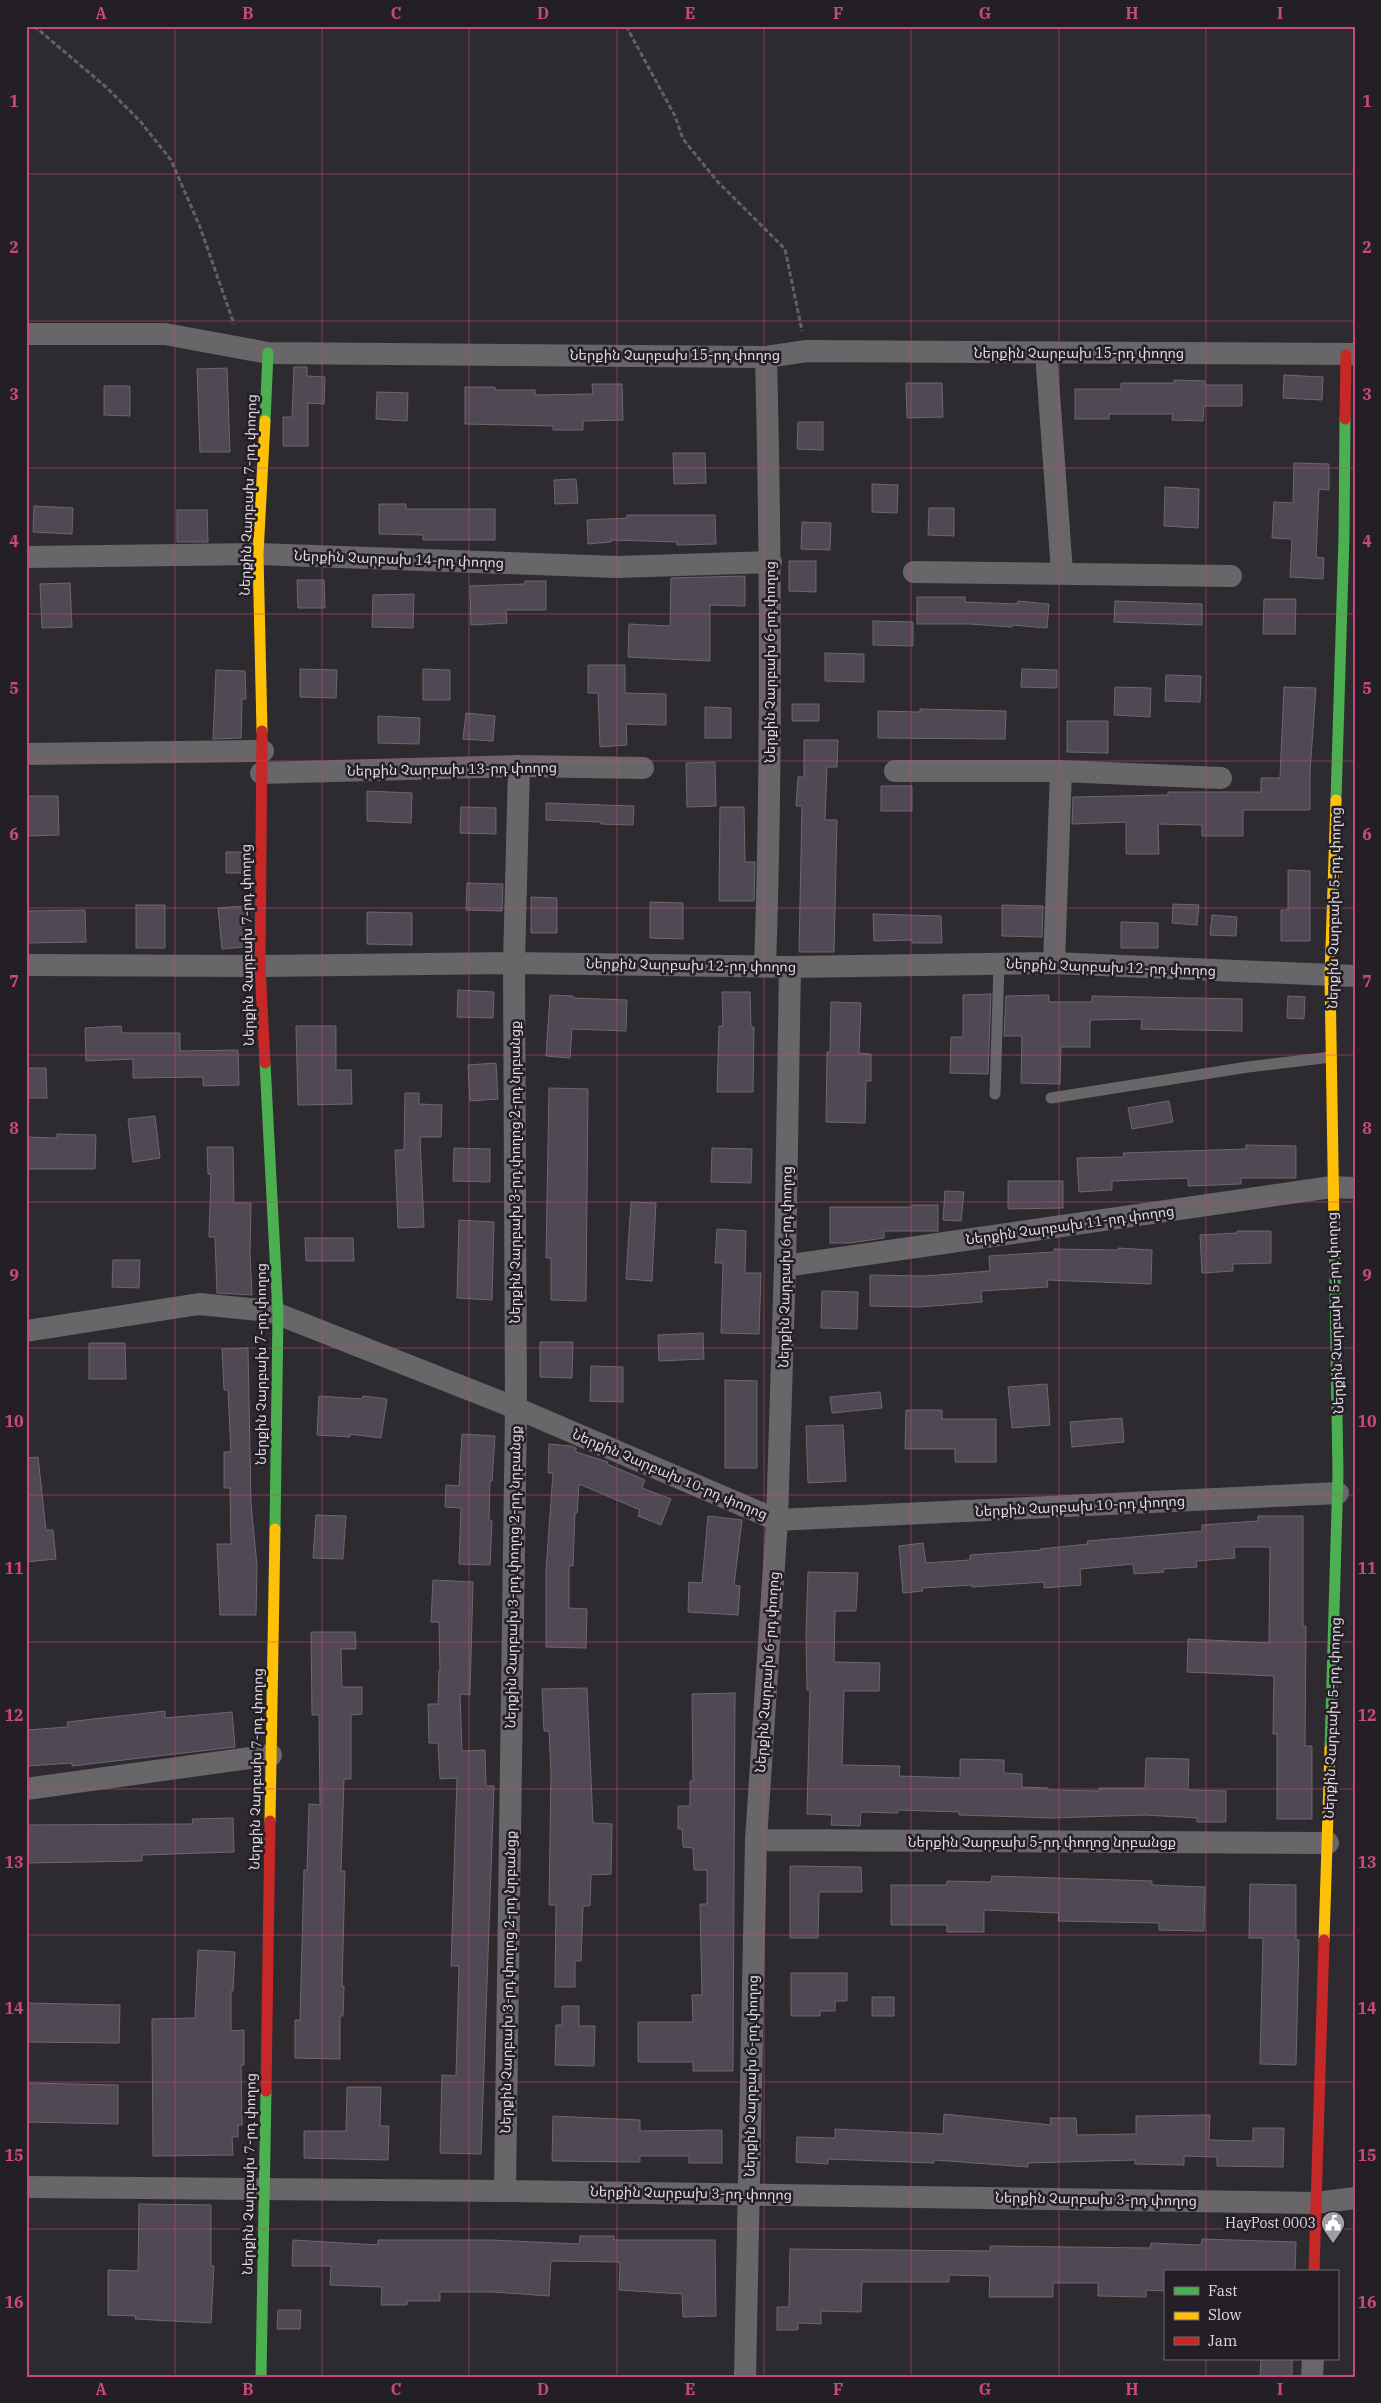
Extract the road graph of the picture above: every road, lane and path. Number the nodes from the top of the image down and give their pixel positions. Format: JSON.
{"nodes":[{"id":1,"x":34,"y":26,"type":"edge"},
{"id":2,"x":626,"y":26,"type":"edge"},
{"id":3,"x":235,"y":326,"type":"dead end"},
{"id":4,"x":26,"y":334,"type":"edge"},
{"id":5,"x":807,"y":351,"type":"junction"},
{"id":6,"x":268,"y":353,"type":"junction"},
{"id":7,"x":1046,"y":353,"type":"junction"},
{"id":8,"x":1350,"y":354,"type":"edge"},
{"id":9,"x":766,"y":357,"type":"junction"},
{"id":10,"x":1349,"y":537,"type":"edge"},
{"id":11,"x":258,"y":554,"type":"junction"},
{"id":12,"x":26,"y":557,"type":"edge"},
{"id":13,"x":771,"y":562,"type":"junction"},
{"id":14,"x":914,"y":572,"type":"dead end"},
{"id":15,"x":1062,"y":572,"type":"junction"},
{"id":16,"x":1231,"y":576,"type":"dead end"},
{"id":17,"x":1347,"y":737,"type":"edge"},
{"id":18,"x":263,"y":751,"type":"junction"},
{"id":19,"x":26,"y":754,"type":"edge"},
{"id":20,"x":519,"y":766,"type":"junction"},
{"id":21,"x":643,"y":768,"type":"dead end"},
{"id":22,"x":895,"y":771,"type":"dead end"},
{"id":23,"x":1061,"y":771,"type":"junction"},
{"id":24,"x":261,"y":774,"type":"junction"},
{"id":25,"x":1221,"y":778,"type":"dead end"},
{"id":26,"x":514,"y":963,"type":"junction"},
{"id":27,"x":1054,"y":963,"type":"junction"},
{"id":28,"x":1000,"y":964,"type":"junction"},
{"id":29,"x":26,"y":965,"type":"edge"},
{"id":30,"x":260,"y":966,"type":"junction"},
{"id":31,"x":765,"y":966,"type":"junction"},
{"id":32,"x":790,"y":967,"type":"junction"},
{"id":33,"x":1330,"y":976,"type":"junction"},
{"id":34,"x":1355,"y":976,"type":"edge"},
{"id":35,"x":1333,"y":1057,"type":"junction"},
{"id":36,"x":995,"y":1094,"type":"dead end"},
{"id":37,"x":1051,"y":1098,"type":"dead end"},
{"id":38,"x":1332,"y":1187,"type":"junction"},
{"id":39,"x":1355,"y":1188,"type":"edge"},
{"id":40,"x":785,"y":1266,"type":"junction"},
{"id":41,"x":278,"y":1314,"type":"junction"},
{"id":42,"x":26,"y":1331,"type":"edge"},
{"id":43,"x":516,"y":1408,"type":"junction"},
{"id":44,"x":1347,"y":1434,"type":"edge"},
{"id":45,"x":1344,"y":1481,"type":"edge"},
{"id":46,"x":777,"y":1520,"type":"junction"},
{"id":47,"x":271,"y":1756,"type":"junction"},
{"id":48,"x":26,"y":1789,"type":"edge"},
{"id":49,"x":756,"y":1840,"type":"junction"},
{"id":50,"x":1328,"y":1843,"type":"junction"},
{"id":51,"x":26,"y":2187,"type":"edge"},
{"id":52,"x":264,"y":2189,"type":"junction"},
{"id":53,"x":505,"y":2191,"type":"junction"},
{"id":54,"x":748,"y":2194,"type":"junction"},
{"id":55,"x":1355,"y":2198,"type":"edge"},
{"id":56,"x":1316,"y":2203,"type":"junction"},
{"id":57,"x":1314,"y":2270,"type":"edge"},
{"id":58,"x":1313,"y":2360,"type":"edge"},
{"id":59,"x":261,"y":2377,"type":"edge"},
{"id":60,"x":745,"y":2377,"type":"edge"},
{"id":61,"x":1312,"y":2377,"type":"edge"}],
"edges":[{"from":1,"to":3,"type":"path"},
{"from":2,"to":5,"type":"path"},
{"from":4,"to":6,"type":"street","name":"Ներքին Չարբախ 15-րդ փողոց"},
{"from":5,"to":7,"type":"street","name":"Ներքին Չարբախ 15-րդ փողոց"},
{"from":5,"to":9,"type":"street","name":"Ներքին Չարբախ 15-րդ փողոց"},
{"from":6,"to":9,"type":"street","name":"Ներքին Չարբախ 15-րդ փողոց"},
{"from":6,"to":11,"type":"street","name":"Ներքին Չարբախ 7-րդ փողոց"},
{"from":7,"to":8,"type":"street","name":"Ներքին Չարբախ 15-րդ փողոց"},
{"from":7,"to":15,"type":"street"},
{"from":8,"to":10,"type":"street","name":"Ներքին Չարբախ 5-րդ փողոց"},
{"from":9,"to":13,"type":"street","name":"Ներքին Չարբախ 6-րդ փողոց"},
{"from":10,"to":17,"type":"street","name":"Ներքին Չարբախ 5-րդ փողոց"},
{"from":11,"to":12,"type":"street","name":"Ներքին Չարբախ 14-րդ փողոց"},
{"from":11,"to":13,"type":"street","name":"Ներքին Չարբախ 14-րդ փողոց"},
{"from":11,"to":18,"type":"street","name":"Ներքին Չարբախ 7-րդ փողոց"},
{"from":13,"to":31,"type":"street","name":"Ներքին Չարբախ 6-րդ փողոց"},
{"from":14,"to":15,"type":"street"},
{"from":15,"to":16,"type":"street"},
{"from":17,"to":33,"type":"street","name":"Ներքին Չարբախ 5-րդ փողոց"},
{"from":18,"to":19,"type":"street"},
{"from":18,"to":24,"type":"street","name":"Ներքին Չարբախ 7-րդ փողոց"},
{"from":20,"to":21,"type":"street","name":"Ներքին Չարբախ 13-րդ փողոց"},
{"from":20,"to":24,"type":"street","name":"Ներքին Չարբախ 13-րդ փողոց"},
{"from":20,"to":26,"type":"street","name":"Ներքին Չարբախ 3-րդ փողոց 2-րդ նրբանցք"},
{"from":22,"to":23,"type":"street"},
{"from":23,"to":25,"type":"street"},
{"from":23,"to":27,"type":"street"},
{"from":24,"to":30,"type":"street","name":"Ներքին Չարբախ 7-րդ փողոց"},
{"from":26,"to":30,"type":"street","name":"Ներքին Չարբախ 12-րդ փողոց"},
{"from":26,"to":31,"type":"street","name":"Ներքին Չարբախ 12-րդ փողոց"},
{"from":26,"to":43,"type":"street","name":"Ներքին Չարբախ 3-րդ փողոց 2-րդ նրբանցք"},
{"from":27,"to":28,"type":"street","name":"Ներքին Չարբախ 12-րդ փողոց"},
{"from":27,"to":33,"type":"street","name":"Ներքին Չարբախ 12-րդ փողոց"},
{"from":28,"to":32,"type":"street","name":"Ներքին Չարբախ 12-րդ փողոց"},
{"from":28,"to":36,"type":"lane"},
{"from":29,"to":30,"type":"street","name":"Ներքին Չարբախ 12-րդ փողոց"},
{"from":30,"to":41,"type":"street","name":"Ներքին Չարբախ 7-րդ փողոց"},
{"from":31,"to":32,"type":"street","name":"Ներքին Չարբախ 12-րդ փողոց"},
{"from":32,"to":40,"type":"street","name":"Ներքին Չարբախ 6-րդ փողոց"},
{"from":33,"to":34,"type":"street","name":"Ներքին Չարբախ 12-րդ փողոց"},
{"from":33,"to":35,"type":"street","name":"Ներքին Չարբախ 5-րդ փողոց"},
{"from":35,"to":37,"type":"lane"},
{"from":35,"to":38,"type":"street","name":"Ներքին Չարբախ 5-րդ փողոց"},
{"from":38,"to":39,"type":"street","name":"Ներքին Չարբախ 11-րդ փողոց"},
{"from":38,"to":40,"type":"street","name":"Ներքին Չարբախ 11-րդ փողոց"},
{"from":38,"to":44,"type":"street","name":"Ներքին Չարբախ 5-րդ փողոց"},
{"from":40,"to":46,"type":"street","name":"Ներքին Չարբախ 6-րդ փողոց"},
{"from":41,"to":42,"type":"street","name":"Ներքին Չարբախ 10-րդ փողոց"},
{"from":41,"to":43,"type":"street","name":"Ներքին Չարբախ 10-րդ փողոց"},
{"from":41,"to":47,"type":"street","name":"Ներքին Չարբախ 7-րդ փողոց"},
{"from":43,"to":46,"type":"street","name":"Ներքին Չարբախ 10-րդ փողոց"},
{"from":43,"to":53,"type":"street","name":"Ներքին Չարբախ 3-րդ փողոց 2-րդ նրբանցք"},
{"from":44,"to":45,"type":"street","name":"Ներքին Չարբախ 5-րդ փողոց"},
{"from":45,"to":46,"type":"street","name":"Ներքին Չարբախ 10-րդ փողոց"},
{"from":45,"to":50,"type":"street","name":"Ներքին Չարբախ 5-րդ փողոց"},
{"from":46,"to":49,"type":"street","name":"Ներքին Չարբախ 6-րդ փողոց"},
{"from":47,"to":48,"type":"street"},
{"from":47,"to":52,"type":"street","name":"Ներքին Չարբախ 7-րդ փողոց"},
{"from":49,"to":50,"type":"street","name":"Ներքին Չարբախ 5-րդ փողոց նրբանցք"},
{"from":49,"to":54,"type":"street","name":"Ներքին Չարբախ 6-րդ փողոց"},
{"from":50,"to":56,"type":"street","name":"Ներքին Չարբախ 5-րդ փողոց"},
{"from":51,"to":52,"type":"street","name":"Ներքին Չարբախ 3-րդ փողոց"},
{"from":52,"to":53,"type":"street","name":"Ներքին Չարբախ 3-րդ փողոց"},
{"from":52,"to":59,"type":"street","name":"Ներքին Չարբախ 7-րդ փողոց"},
{"from":53,"to":54,"type":"street","name":"Ներքին Չարբախ 3-րդ փողոց"},
{"from":54,"to":56,"type":"street","name":"Ներքին Չարբախ 3-րդ փողոց"},
{"from":54,"to":60,"type":"street","name":"Ներքին Չարբախ 6-րդ փողոց"},
{"from":55,"to":56,"type":"street","name":"Ներքին Չարբախ 3-րդ փողոց"},
{"from":56,"to":57,"type":"street","name":"Ներքին Չարբախ 5-րդ փողոց"},
{"from":58,"to":61,"type":"street"}]}
